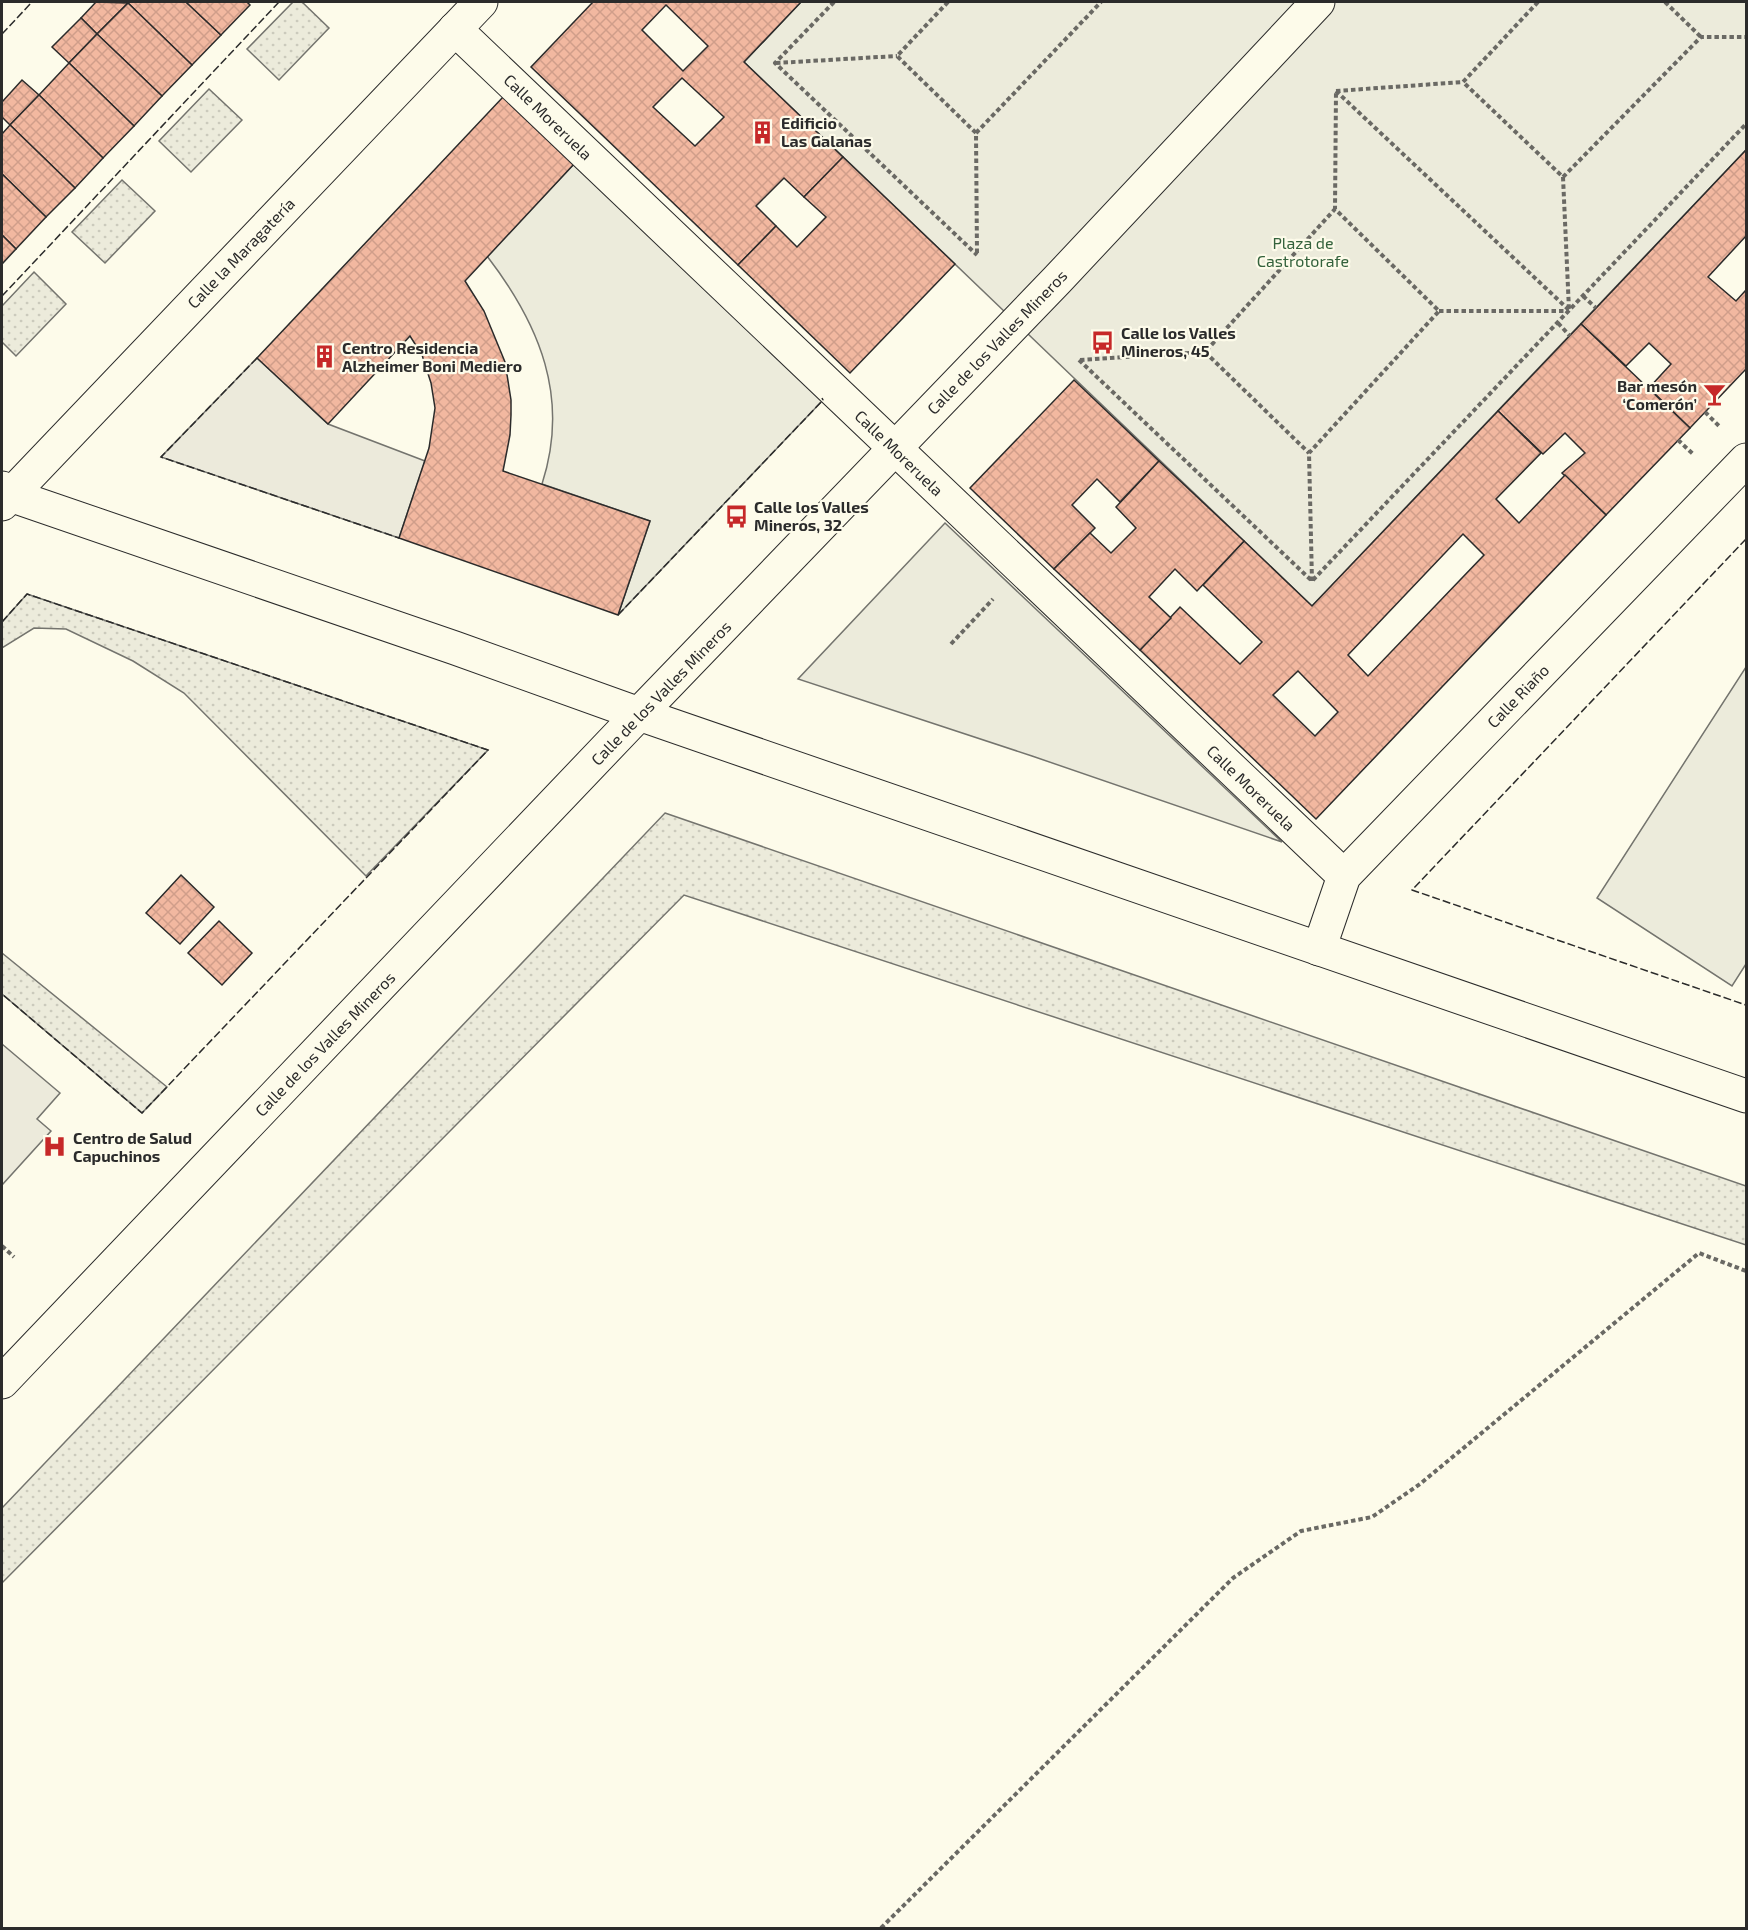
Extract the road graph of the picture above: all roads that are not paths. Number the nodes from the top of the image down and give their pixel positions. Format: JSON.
{"nodes":[{"id":1,"x":481,"y":2,"type":"edge"},
{"id":2,"x":1318,"y":2,"type":"edge"},
{"id":3,"x":455,"y":29,"type":"junction"},
{"id":4,"x":895,"y":450,"type":"junction"},
{"id":5,"x":1746,"y":460,"type":"edge"},
{"id":6,"x":4,"y":496,"type":"edge"},
{"id":7,"x":639,"y":714,"type":"junction"},
{"id":8,"x":1344,"y":876,"type":"junction"},
{"id":9,"x":1319,"y":949,"type":"junction"},
{"id":10,"x":1746,"y":1096,"type":"edge"},
{"id":11,"x":2,"y":1382,"type":"edge"}],
"edges":[{"from":1,"to":3,"type":"street","name":"Calle la Maragatería"},
{"from":2,"to":4,"type":"street","name":"Calle de los Valles Mineros"},
{"from":3,"to":4,"type":"street","name":"Calle Moreruela"},
{"from":3,"to":6,"type":"street","name":"Calle la Maragatería"},
{"from":4,"to":7,"type":"street","name":"Calle de los Valles Mineros"},
{"from":4,"to":8,"type":"street","name":"Calle Moreruela"},
{"from":5,"to":8,"type":"street","name":"Calle Riaño"},
{"from":6,"to":7,"type":"street"},
{"from":7,"to":9,"type":"street"},
{"from":7,"to":11,"type":"street","name":"Calle de los Valles Mineros"},
{"from":8,"to":9,"type":"street","name":"Calle Riaño"},
{"from":9,"to":10,"type":"street"}]}
